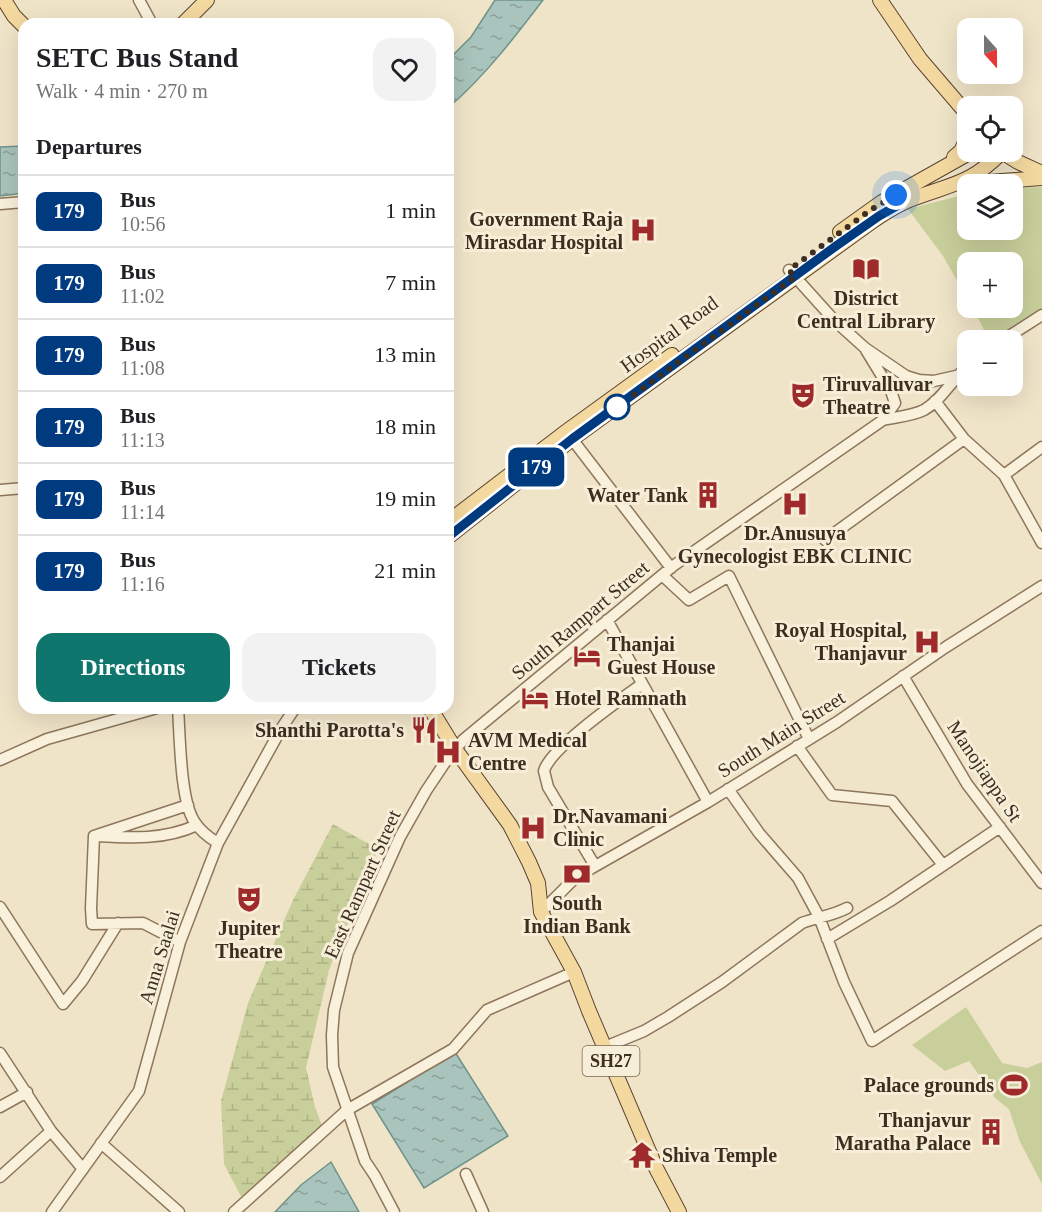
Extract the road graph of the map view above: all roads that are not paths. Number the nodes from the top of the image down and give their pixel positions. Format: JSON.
{"nodes":[{"id":1,"x":4,"y":0,"type":"edge"},
{"id":2,"x":139,"y":0,"type":"edge"},
{"id":3,"x":207,"y":0,"type":"edge"},
{"id":4,"x":880,"y":0,"type":"edge"},
{"id":5,"x":149,"y":18,"type":"edge"},
{"id":6,"x":189,"y":18,"type":"edge"},
{"id":7,"x":18,"y":20,"type":"edge"},
{"id":8,"x":957,"y":103,"type":"edge"},
{"id":9,"x":957,"y":155,"type":"edge"},
{"id":10,"x":957,"y":160,"type":"edge"},
{"id":11,"x":991,"y":162,"type":"edge"},
{"id":12,"x":1021,"y":162,"type":"edge"},
{"id":13,"x":942,"y":169,"type":"junction"},
{"id":14,"x":1042,"y":173,"type":"edge"},
{"id":15,"x":1042,"y":178,"type":"edge"},
{"id":16,"x":954,"y":186,"type":"junction"},
{"id":17,"x":18,"y":202,"type":"edge"},
{"id":18,"x":0,"y":204,"type":"edge"},
{"id":19,"x":792,"y":274,"type":"junction"},
{"id":20,"x":1042,"y":315,"type":"edge"},
{"id":21,"x":1019,"y":330,"type":"edge"},
{"id":22,"x":865,"y":348,"type":"junction"},
{"id":23,"x":956,"y":376,"type":"joint"},
{"id":24,"x":935,"y":401,"type":"junction"},
{"id":25,"x":883,"y":420,"type":"junction"},
{"id":26,"x":572,"y":439,"type":"junction"},
{"id":27,"x":964,"y":439,"type":"junction"},
{"id":28,"x":1042,"y":447,"type":"edge"},
{"id":29,"x":1004,"y":475,"type":"junction"},
{"id":30,"x":18,"y":488,"type":"edge"},
{"id":31,"x":0,"y":490,"type":"edge"},
{"id":32,"x":454,"y":517,"type":"edge"},
{"id":33,"x":454,"y":532,"type":"edge"},
{"id":34,"x":825,"y":540,"type":"dead end"},
{"id":35,"x":1042,"y":543,"type":"edge"},
{"id":36,"x":667,"y":571,"type":"junction"},
{"id":37,"x":1042,"y":586,"type":"edge"},
{"id":38,"x":607,"y":620,"type":"junction"},
{"id":39,"x":903,"y":676,"type":"junction"},
{"id":40,"x":642,"y":684,"type":"junction"},
{"id":41,"x":136,"y":714,"type":"edge"},
{"id":42,"x":178,"y":714,"type":"edge"},
{"id":43,"x":291,"y":714,"type":"edge"},
{"id":44,"x":434,"y":714,"type":"edge"},
{"id":45,"x":809,"y":739,"type":"junction"},
{"id":46,"x":797,"y":746,"type":"junction"},
{"id":47,"x":455,"y":749,"type":"junction"},
{"id":48,"x":0,"y":760,"type":"edge"},
{"id":49,"x":728,"y":789,"type":"junction"},
{"id":50,"x":708,"y":802,"type":"junction"},
{"id":51,"x":188,"y":805,"type":"junction"},
{"id":52,"x":197,"y":825,"type":"junction"},
{"id":53,"x":1000,"y":827,"type":"junction"},
{"id":54,"x":94,"y":836,"type":"junction"},
{"id":55,"x":218,"y":843,"type":"junction"},
{"id":56,"x":943,"y":865,"type":"junction"},
{"id":57,"x":595,"y":866,"type":"junction"},
{"id":58,"x":1038,"y":869,"type":"edge"},
{"id":59,"x":1042,"y":883,"type":"edge"},
{"id":60,"x":0,"y":907,"type":"edge"},
{"id":61,"x":847,"y":908,"type":"dead end"},
{"id":62,"x":541,"y":912,"type":"junction"},
{"id":63,"x":819,"y":917,"type":"junction"},
{"id":64,"x":118,"y":923,"type":"junction"},
{"id":65,"x":1042,"y":931,"type":"edge"},
{"id":66,"x":827,"y":939,"type":"junction"},
{"id":67,"x":180,"y":942,"type":"junction"},
{"id":68,"x":574,"y":972,"type":"junction"},
{"id":69,"x":605,"y":1047,"type":"junction"},
{"id":70,"x":0,"y":1053,"type":"edge"},
{"id":71,"x":27,"y":1092,"type":"junction"},
{"id":72,"x":0,"y":1107,"type":"edge"},
{"id":73,"x":347,"y":1110,"type":"junction"},
{"id":74,"x":51,"y":1131,"type":"junction"},
{"id":75,"x":101,"y":1143,"type":"junction"},
{"id":76,"x":365,"y":1161,"type":"junction"},
{"id":77,"x":83,"y":1169,"type":"junction"},
{"id":78,"x":466,"y":1174,"type":"dead end"},
{"id":79,"x":0,"y":1177,"type":"edge"},
{"id":80,"x":52,"y":1212,"type":"edge"},
{"id":81,"x":179,"y":1212,"type":"edge"},
{"id":82,"x":234,"y":1212,"type":"edge"},
{"id":83,"x":385,"y":1212,"type":"edge"},
{"id":84,"x":394,"y":1212,"type":"edge"},
{"id":85,"x":483,"y":1212,"type":"edge"},
{"id":86,"x":679,"y":1212,"type":"edge"}],
"edges":[{"from":1,"to":7,"type":"main road"},
{"from":2,"to":5,"type":"street"},
{"from":3,"to":6,"type":"main road"},
{"from":4,"to":8,"type":"main road"},
{"from":9,"to":13,"type":"main road"},
{"from":10,"to":13,"type":"main road","name":"Hospital Road"},
{"from":11,"to":16,"type":"main road"},
{"from":12,"to":14,"type":"main road"},
{"from":13,"to":19,"type":"main road","name":"Hospital Road"},
{"from":15,"to":16,"type":"main road"},
{"from":16,"to":19,"type":"main road","name":"Hospital Road"},
{"from":17,"to":18,"type":"street"},
{"from":19,"to":22,"type":"street"},
{"from":19,"to":26,"type":"main road","name":"Hospital Road"},
{"from":19,"to":32,"type":"main road","name":"Hospital Road"},
{"from":20,"to":21,"type":"street"},
{"from":22,"to":23,"type":"street"},
{"from":22,"to":25,"type":"street"},
{"from":23,"to":24,"type":"street","name":"South Rampart Street"},
{"from":24,"to":25,"type":"street","name":"South Rampart Street"},
{"from":24,"to":27,"type":"street"},
{"from":25,"to":36,"type":"street","name":"South Rampart Street"},
{"from":26,"to":33,"type":"main road","name":"Hospital Road"},
{"from":26,"to":36,"type":"street"},
{"from":27,"to":29,"type":"street"},
{"from":27,"to":34,"type":"street"},
{"from":28,"to":29,"type":"street"},
{"from":29,"to":35,"type":"street"},
{"from":30,"to":31,"type":"street"},
{"from":36,"to":38,"type":"street","name":"South Rampart Street"},
{"from":36,"to":45,"type":"street"},
{"from":37,"to":39,"type":"street","name":"South Main Street"},
{"from":38,"to":40,"type":"street"},
{"from":38,"to":47,"type":"street","name":"South Rampart Street"},
{"from":39,"to":45,"type":"street","name":"South Main Street"},
{"from":39,"to":53,"type":"street","name":"Manojiappa St"},
{"from":40,"to":50,"type":"street"},
{"from":40,"to":57,"type":"street"},
{"from":41,"to":48,"type":"street"},
{"from":42,"to":51,"type":"street"},
{"from":43,"to":55,"type":"street","name":"Anna Saalai"},
{"from":44,"to":47,"type":"main road","number":"SH27"},
{"from":45,"to":46,"type":"street","name":"South Main Street"},
{"from":46,"to":49,"type":"street","name":"South Main Street"},
{"from":46,"to":56,"type":"street"},
{"from":47,"to":62,"type":"main road","number":"SH27"},
{"from":47,"to":73,"type":"street","name":"East Rampart Street"},
{"from":49,"to":50,"type":"street","name":"South Main Street"},
{"from":49,"to":63,"type":"street"},
{"from":50,"to":57,"type":"street","name":"South Main Street"},
{"from":51,"to":52,"type":"street"},
{"from":51,"to":54,"type":"street"},
{"from":52,"to":54,"type":"street"},
{"from":52,"to":55,"type":"street"},
{"from":53,"to":56,"type":"street"},
{"from":53,"to":58,"type":"street","name":"Manojiappa St"},
{"from":54,"to":64,"type":"street"},
{"from":55,"to":67,"type":"street","name":"Anna Saalai"},
{"from":56,"to":66,"type":"street"},
{"from":57,"to":62,"type":"street","name":"South Main Street"},
{"from":58,"to":59,"type":"street","name":"Manojiappa St"},
{"from":60,"to":64,"type":"street"},
{"from":61,"to":63,"type":"street"},
{"from":62,"to":68,"type":"main road","number":"SH27"},
{"from":63,"to":66,"type":"street"},
{"from":63,"to":69,"type":"street"},
{"from":64,"to":67,"type":"street"},
{"from":65,"to":66,"type":"street"},
{"from":67,"to":75,"type":"street","name":"Anna Saalai"},
{"from":68,"to":69,"type":"main road","number":"SH27"},
{"from":68,"to":73,"type":"street"},
{"from":69,"to":86,"type":"main road","number":"SH27"},
{"from":70,"to":71,"type":"street"},
{"from":71,"to":72,"type":"street"},
{"from":71,"to":74,"type":"street"},
{"from":73,"to":76,"type":"street","name":"East Rampart Street"},
{"from":73,"to":82,"type":"street"},
{"from":74,"to":77,"type":"street"},
{"from":74,"to":79,"type":"street"},
{"from":75,"to":77,"type":"street","name":"Anna Saalai"},
{"from":75,"to":81,"type":"street"},
{"from":76,"to":83,"type":"street"},
{"from":76,"to":84,"type":"street","name":"East Rampart Street"},
{"from":77,"to":80,"type":"street","name":"Anna Saalai"},
{"from":78,"to":85,"type":"street"}]}
